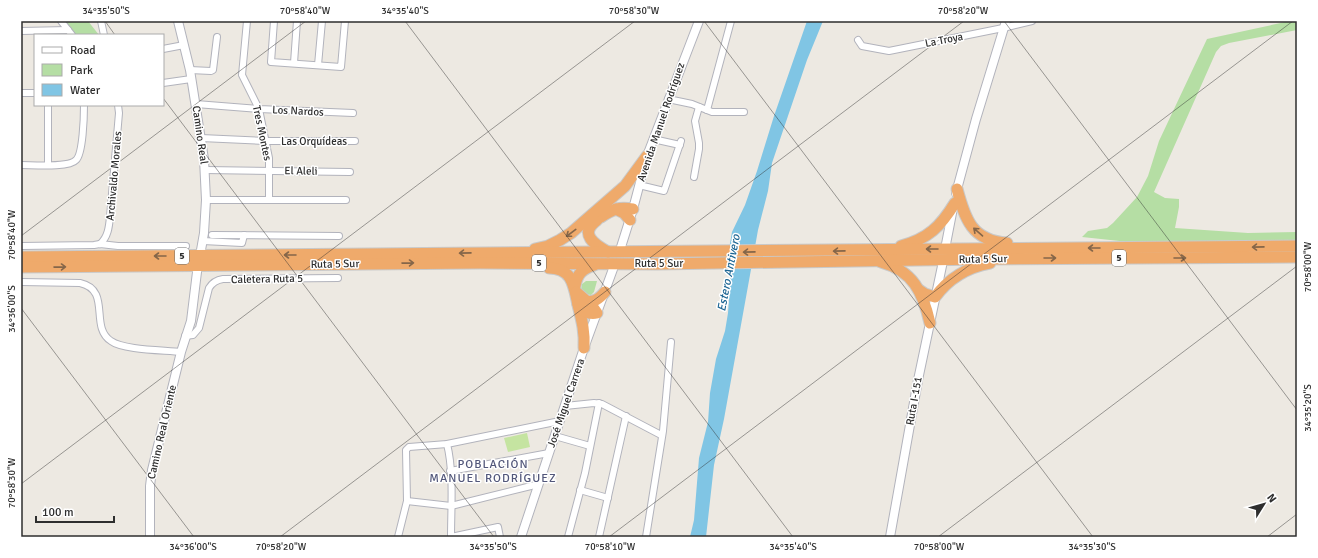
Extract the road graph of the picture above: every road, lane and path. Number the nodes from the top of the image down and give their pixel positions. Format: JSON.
{"nodes":[{"id":1,"x":61,"y":21,"type":"edge"},
{"id":2,"x":101,"y":21,"type":"edge"},
{"id":3,"x":178,"y":21,"type":"edge"},
{"id":4,"x":247,"y":21,"type":"edge"},
{"id":5,"x":274,"y":21,"type":"edge"},
{"id":6,"x":297,"y":21,"type":"edge"},
{"id":7,"x":322,"y":21,"type":"edge"},
{"id":8,"x":345,"y":21,"type":"edge"},
{"id":9,"x":699,"y":21,"type":"edge"},
{"id":10,"x":731,"y":21,"type":"edge"},
{"id":11,"x":1032,"y":21,"type":"edge"},
{"id":12,"x":1005,"y":25,"type":"edge"},
{"id":13,"x":21,"y":30,"type":"edge"},
{"id":14,"x":70,"y":32,"type":"edge"},
{"id":15,"x":47,"y":33,"type":"edge"},
{"id":16,"x":104,"y":34,"type":"edge"},
{"id":17,"x":217,"y":37,"type":"dead end"},
{"id":18,"x":858,"y":40,"type":"dead end"},
{"id":19,"x":184,"y":45,"type":"junction"},
{"id":20,"x":164,"y":49,"type":"edge"},
{"id":21,"x":294,"y":63,"type":"junction"},
{"id":22,"x":318,"y":65,"type":"junction"},
{"id":23,"x":191,"y":74,"type":"junction"},
{"id":24,"x":164,"y":83,"type":"edge"},
{"id":25,"x":21,"y":93,"type":"edge"},
{"id":26,"x":34,"y":93,"type":"edge"},
{"id":27,"x":668,"y":98,"type":"junction"},
{"id":28,"x":196,"y":104,"type":"junction"},
{"id":29,"x":48,"y":106,"type":"edge"},
{"id":30,"x":84,"y":106,"type":"edge"},
{"id":31,"x":118,"y":106,"type":"edge"},
{"id":32,"x":699,"y":106,"type":"junction"},
{"id":33,"x":259,"y":109,"type":"junction"},
{"id":34,"x":707,"y":110,"type":"junction"},
{"id":35,"x":744,"y":112,"type":"dead end"},
{"id":36,"x":353,"y":113,"type":"dead end"},
{"id":37,"x":201,"y":138,"type":"junction"},
{"id":38,"x":653,"y":139,"type":"junction"},
{"id":39,"x":265,"y":141,"type":"junction"},
{"id":40,"x":355,"y":141,"type":"dead end"},
{"id":41,"x":647,"y":156,"type":"junction"},
{"id":42,"x":48,"y":164,"type":"junction"},
{"id":43,"x":21,"y":165,"type":"edge"},
{"id":44,"x":205,"y":170,"type":"junction"},
{"id":45,"x":269,"y":171,"type":"junction"},
{"id":46,"x":350,"y":172,"type":"dead end"},
{"id":47,"x":694,"y":177,"type":"dead end"},
{"id":48,"x":639,"y":185,"type":"junction"},
{"id":49,"x":957,"y":189,"type":"junction"},
{"id":50,"x":206,"y":200,"type":"junction"},
{"id":51,"x":269,"y":200,"type":"junction"},
{"id":52,"x":346,"y":200,"type":"dead end"},
{"id":53,"x":955,"y":202,"type":"junction"},
{"id":54,"x":613,"y":204,"type":"junction"},
{"id":55,"x":631,"y":215,"type":"junction"},
{"id":56,"x":951,"y":220,"type":"junction"},
{"id":57,"x":967,"y":220,"type":"junction"},
{"id":58,"x":212,"y":235,"type":"dead end"},
{"id":59,"x":244,"y":235,"type":"junction"},
{"id":60,"x":338,"y":236,"type":"dead end"},
{"id":61,"x":203,"y":241,"type":"junction"},
{"id":62,"x":100,"y":244,"type":"junction"},
{"id":63,"x":946,"y":244,"type":"dead end"},
{"id":64,"x":21,"y":246,"type":"edge"},
{"id":65,"x":186,"y":246,"type":"dead end"},
{"id":66,"x":1297,"y":246,"type":"edge"},
{"id":67,"x":621,"y":248,"type":"dead end"},
{"id":68,"x":1069,"y":248,"type":"junction"},
{"id":69,"x":201,"y":250,"type":"dead end"},
{"id":70,"x":878,"y":251,"type":"junction"},
{"id":71,"x":504,"y":253,"type":"junction"},
{"id":72,"x":608,"y":253,"type":"junction"},
{"id":73,"x":21,"y":257,"type":"edge"},
{"id":74,"x":787,"y":257,"type":"junction"},
{"id":75,"x":1297,"y":257,"type":"edge"},
{"id":76,"x":1011,"y":259,"type":"junction"},
{"id":77,"x":870,"y":260,"type":"junction"},
{"id":78,"x":479,"y":262,"type":"junction"},
{"id":79,"x":599,"y":263,"type":"junction"},
{"id":80,"x":942,"y":266,"type":"dead end"},
{"id":81,"x":21,"y":267,"type":"edge"},
{"id":82,"x":613,"y":269,"type":"dead end"},
{"id":83,"x":197,"y":272,"type":"dead end"},
{"id":84,"x":338,"y":278,"type":"dead end"},
{"id":85,"x":21,"y":282,"type":"edge"},
{"id":86,"x":575,"y":289,"type":"junction"},
{"id":87,"x":919,"y":290,"type":"junction"},
{"id":88,"x":604,"y":292,"type":"junction"},
{"id":89,"x":935,"y":297,"type":"junction"},
{"id":90,"x":581,"y":302,"type":"junction"},
{"id":91,"x":597,"y":313,"type":"junction"},
{"id":92,"x":930,"y":323,"type":"junction"},
{"id":93,"x":185,"y":336,"type":"junction"},
{"id":94,"x":671,"y":342,"type":"dead end"},
{"id":95,"x":584,"y":348,"type":"junction"},
{"id":96,"x":181,"y":352,"type":"junction"},
{"id":97,"x":599,"y":403,"type":"junction"},
{"id":98,"x":565,"y":406,"type":"junction"},
{"id":99,"x":626,"y":416,"type":"junction"},
{"id":100,"x":560,"y":420,"type":"junction"},
{"id":101,"x":662,"y":435,"type":"junction"},
{"id":102,"x":554,"y":436,"type":"junction"},
{"id":103,"x":447,"y":444,"type":"junction"},
{"id":104,"x":590,"y":446,"type":"junction"},
{"id":105,"x":549,"y":453,"type":"junction"},
{"id":106,"x":450,"y":472,"type":"junction"},
{"id":107,"x":538,"y":484,"type":"junction"},
{"id":108,"x":580,"y":490,"type":"junction"},
{"id":109,"x":608,"y":498,"type":"junction"},
{"id":110,"x":408,"y":501,"type":"junction"},
{"id":111,"x":450,"y":506,"type":"junction"},
{"id":112,"x":150,"y":537,"type":"edge"},
{"id":113,"x":398,"y":537,"type":"edge"},
{"id":114,"x":451,"y":537,"type":"edge"},
{"id":115,"x":500,"y":537,"type":"edge"},
{"id":116,"x":521,"y":537,"type":"edge"},
{"id":117,"x":568,"y":537,"type":"edge"},
{"id":118,"x":599,"y":537,"type":"edge"},
{"id":119,"x":646,"y":537,"type":"edge"},
{"id":120,"x":890,"y":537,"type":"edge"}],
"edges":[{"from":1,"to":14,"type":"street"},
{"from":2,"to":16,"type":"street"},
{"from":3,"to":19,"type":"street","name":"Camino Real"},
{"from":4,"to":33,"type":"street","name":"Tres Montes"},
{"from":5,"to":21,"type":"street"},
{"from":6,"to":21,"type":"street"},
{"from":7,"to":22,"type":"street"},
{"from":8,"to":22,"type":"street"},
{"from":9,"to":27,"type":"street","name":"Avenida Manuel Rodríguez"},
{"from":10,"to":34,"type":"street"},
{"from":11,"to":12,"type":"street","name":"La Troya"},
{"from":12,"to":18,"type":"street","name":"La Troya"},
{"from":12,"to":49,"type":"street"},
{"from":13,"to":15,"type":"street"},
{"from":14,"to":15,"type":"street"},
{"from":17,"to":23,"type":"street"},
{"from":19,"to":20,"type":"street"},
{"from":19,"to":23,"type":"street","name":"Camino Real"},
{"from":21,"to":22,"type":"street"},
{"from":23,"to":24,"type":"street"},
{"from":23,"to":28,"type":"street","name":"Camino Real"},
{"from":25,"to":26,"type":"street"},
{"from":27,"to":32,"type":"street"},
{"from":27,"to":38,"type":"street","name":"Avenida Manuel Rodríguez"},
{"from":28,"to":33,"type":"street","name":"Los Nardos"},
{"from":28,"to":37,"type":"street","name":"Camino Real"},
{"from":29,"to":42,"type":"street"},
{"from":30,"to":42,"type":"street"},
{"from":31,"to":62,"type":"street","name":"Archivaldo Morales"},
{"from":32,"to":34,"type":"street"},
{"from":32,"to":47,"type":"street"},
{"from":33,"to":36,"type":"street","name":"Los Nardos"},
{"from":33,"to":39,"type":"street","name":"Tres Montes"},
{"from":34,"to":35,"type":"street"},
{"from":37,"to":39,"type":"street","name":"Las Orquídeas"},
{"from":37,"to":44,"type":"street","name":"Camino Real"},
{"from":38,"to":41,"type":"street","name":"Avenida Manuel Rodríguez"},
{"from":38,"to":48,"type":"street"},
{"from":39,"to":40,"type":"street","name":"Las Orquídeas"},
{"from":39,"to":45,"type":"street","name":"Tres Montes"},
{"from":41,"to":48,"type":"street","name":"Avenida Manuel Rodríguez"},
{"from":41,"to":54,"type":"highway"},
{"from":42,"to":43,"type":"street"},
{"from":44,"to":45,"type":"street","name":"El Aleli"},
{"from":44,"to":50,"type":"street","name":"Camino Real"},
{"from":45,"to":46,"type":"street","name":"El Aleli"},
{"from":45,"to":51,"type":"street","name":"Tres Montes"},
{"from":48,"to":55,"type":"street","name":"Avenida Manuel Rodríguez"},
{"from":49,"to":53,"type":"street"},
{"from":49,"to":57,"type":"highway"},
{"from":50,"to":51,"type":"street"},
{"from":50,"to":61,"type":"street","name":"Camino Real"},
{"from":51,"to":52,"type":"street"},
{"from":53,"to":56,"type":"street"},
{"from":53,"to":70,"type":"highway"},
{"from":54,"to":55,"type":"highway"},
{"from":54,"to":71,"type":"highway","one_way":true},
{"from":54,"to":72,"type":"highway"},
{"from":55,"to":67,"type":"street","name":"Avenida Manuel Rodríguez"},
{"from":56,"to":57,"type":"highway"},
{"from":56,"to":63,"type":"street"},
{"from":68,"to":57,"type":"highway","one_way":true},
{"from":58,"to":59,"type":"street"},
{"from":59,"to":60,"type":"street"},
{"from":59,"to":61,"type":"street"},
{"from":61,"to":69,"type":"street","name":"Camino Real"},
{"from":62,"to":64,"type":"street"},
{"from":62,"to":65,"type":"street"},
{"from":66,"to":68,"type":"highway","name":"Ruta 5 Sur","number":"5","one_way":true},
{"from":68,"to":70,"type":"highway","name":"Ruta 5 Sur","number":"5","one_way":true},
{"from":70,"to":74,"type":"highway","name":"Ruta 5 Sur","number":"5","one_way":true},
{"from":71,"to":72,"type":"highway","name":"Ruta 5 Sur","number":"5"},
{"from":71,"to":73,"type":"highway","name":"Ruta 5 Sur","number":"5","one_way":true},
{"from":74,"to":72,"type":"highway","name":"Ruta 5 Sur","number":"5","one_way":true},
{"from":74,"to":77,"type":"highway","name":"Ruta 5 Sur","number":"5"},
{"from":74,"to":79,"type":"highway","name":"Ruta 5 Sur","number":"5"},
{"from":76,"to":75,"type":"highway","name":"Ruta 5 Sur","number":"5","one_way":true},
{"from":76,"to":77,"type":"highway","name":"Ruta 5 Sur","number":"5"},
{"from":76,"to":89,"type":"highway"},
{"from":77,"to":87,"type":"highway"},
{"from":78,"to":79,"type":"highway","name":"Ruta 5 Sur","number":"5"},
{"from":81,"to":78,"type":"highway","name":"Ruta 5 Sur","number":"5","one_way":true},
{"from":78,"to":86,"type":"highway"},
{"from":79,"to":86,"type":"highway"},
{"from":80,"to":89,"type":"street","name":"Ruta I-151"},
{"from":82,"to":88,"type":"street","name":"José Miguel Carrera"},
{"from":83,"to":93,"type":"street"},
{"from":84,"to":93,"type":"street","name":"Caletera Ruta 5"},
{"from":85,"to":96,"type":"street"},
{"from":86,"to":90,"type":"highway"},
{"from":87,"to":89,"type":"highway"},
{"from":87,"to":92,"type":"highway"},
{"from":88,"to":90,"type":"highway"},
{"from":88,"to":91,"type":"street","name":"José Miguel Carrera"},
{"from":89,"to":92,"type":"street","name":"Ruta I-151"},
{"from":90,"to":91,"type":"highway"},
{"from":90,"to":95,"type":"highway"},
{"from":91,"to":95,"type":"street","name":"José Miguel Carrera"},
{"from":92,"to":120,"type":"street","name":"Ruta I-151"},
{"from":93,"to":96,"type":"street"},
{"from":94,"to":101,"type":"street"},
{"from":95,"to":98,"type":"street","name":"José Miguel Carrera"},
{"from":96,"to":112,"type":"street","name":"Camino Real Oriente"},
{"from":97,"to":98,"type":"street"},
{"from":97,"to":99,"type":"street"},
{"from":97,"to":104,"type":"street"},
{"from":98,"to":100,"type":"street","name":"José Miguel Carrera"},
{"from":99,"to":101,"type":"street"},
{"from":99,"to":109,"type":"street"},
{"from":100,"to":102,"type":"street","name":"José Miguel Carrera"},
{"from":100,"to":103,"type":"street"},
{"from":101,"to":119,"type":"street"},
{"from":102,"to":104,"type":"street"},
{"from":102,"to":105,"type":"street","name":"José Miguel Carrera"},
{"from":103,"to":106,"type":"street"},
{"from":103,"to":110,"type":"street"},
{"from":104,"to":108,"type":"street"},
{"from":105,"to":106,"type":"street"},
{"from":105,"to":107,"type":"street","name":"José Miguel Carrera"},
{"from":106,"to":111,"type":"street"},
{"from":107,"to":111,"type":"street"},
{"from":107,"to":116,"type":"street","name":"José Miguel Carrera"},
{"from":108,"to":109,"type":"street"},
{"from":108,"to":117,"type":"street"},
{"from":109,"to":118,"type":"street"},
{"from":110,"to":111,"type":"street"},
{"from":110,"to":113,"type":"street"},
{"from":111,"to":114,"type":"street"},
{"from":114,"to":115,"type":"street"}]}
